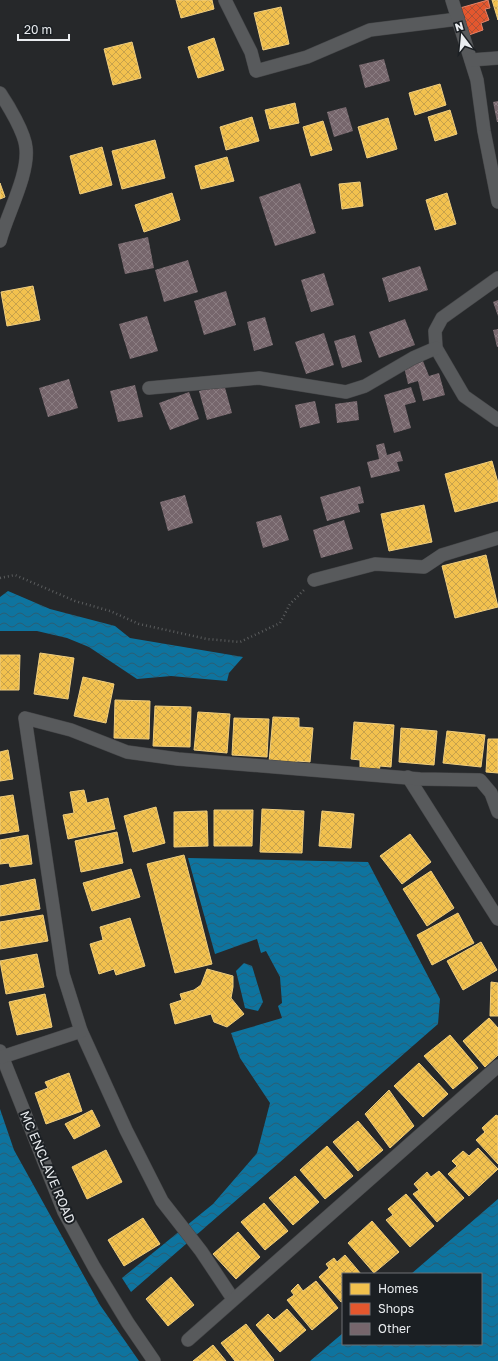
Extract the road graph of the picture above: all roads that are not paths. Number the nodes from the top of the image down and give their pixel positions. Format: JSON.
{"nodes":[{"id":1,"x":225,"y":0,"type":"edge"},
{"id":2,"x":452,"y":0,"type":"edge"},
{"id":3,"x":458,"y":19,"type":"junction"},
{"id":4,"x":498,"y":58,"type":"edge"},
{"id":5,"x":470,"y":60,"type":"junction"},
{"id":6,"x":0,"y":93,"type":"edge"},
{"id":7,"x":498,"y":202,"type":"edge"},
{"id":8,"x":0,"y":241,"type":"edge"},
{"id":9,"x":498,"y":278,"type":"edge"},
{"id":10,"x":436,"y":348,"type":"junction"},
{"id":11,"x":149,"y":388,"type":"dead end"},
{"id":12,"x":498,"y":420,"type":"edge"},
{"id":13,"x":498,"y":538,"type":"edge"},
{"id":14,"x":314,"y":580,"type":"road end"},
{"id":15,"x":408,"y":777,"type":"junction"},
{"id":16,"x":498,"y":812,"type":"edge"},
{"id":17,"x":498,"y":919,"type":"edge"},
{"id":18,"x":81,"y":1031,"type":"junction"},
{"id":19,"x":1,"y":1054,"type":"edge"},
{"id":20,"x":498,"y":1066,"type":"edge"},
{"id":21,"x":233,"y":1299,"type":"junction"},
{"id":22,"x":188,"y":1340,"type":"dead end"},
{"id":23,"x":154,"y":1361,"type":"edge"}],
"edges":[{"from":1,"to":3,"type":"street"},
{"from":2,"to":3,"type":"street"},
{"from":3,"to":5,"type":"street"},
{"from":4,"to":5,"type":"street"},
{"from":5,"to":7,"type":"street"},
{"from":6,"to":8,"type":"street"},
{"from":9,"to":10,"type":"street"},
{"from":10,"to":11,"type":"street"},
{"from":10,"to":12,"type":"street"},
{"from":13,"to":14,"type":"street"},
{"from":15,"to":16,"type":"street"},
{"from":15,"to":17,"type":"street"},
{"from":15,"to":18,"type":"street"},
{"from":18,"to":19,"type":"street"},
{"from":18,"to":21,"type":"street"},
{"from":19,"to":23,"type":"street","name":"MC ENCLAVE ROAD"},
{"from":20,"to":21,"type":"street"},
{"from":21,"to":22,"type":"street"}]}
